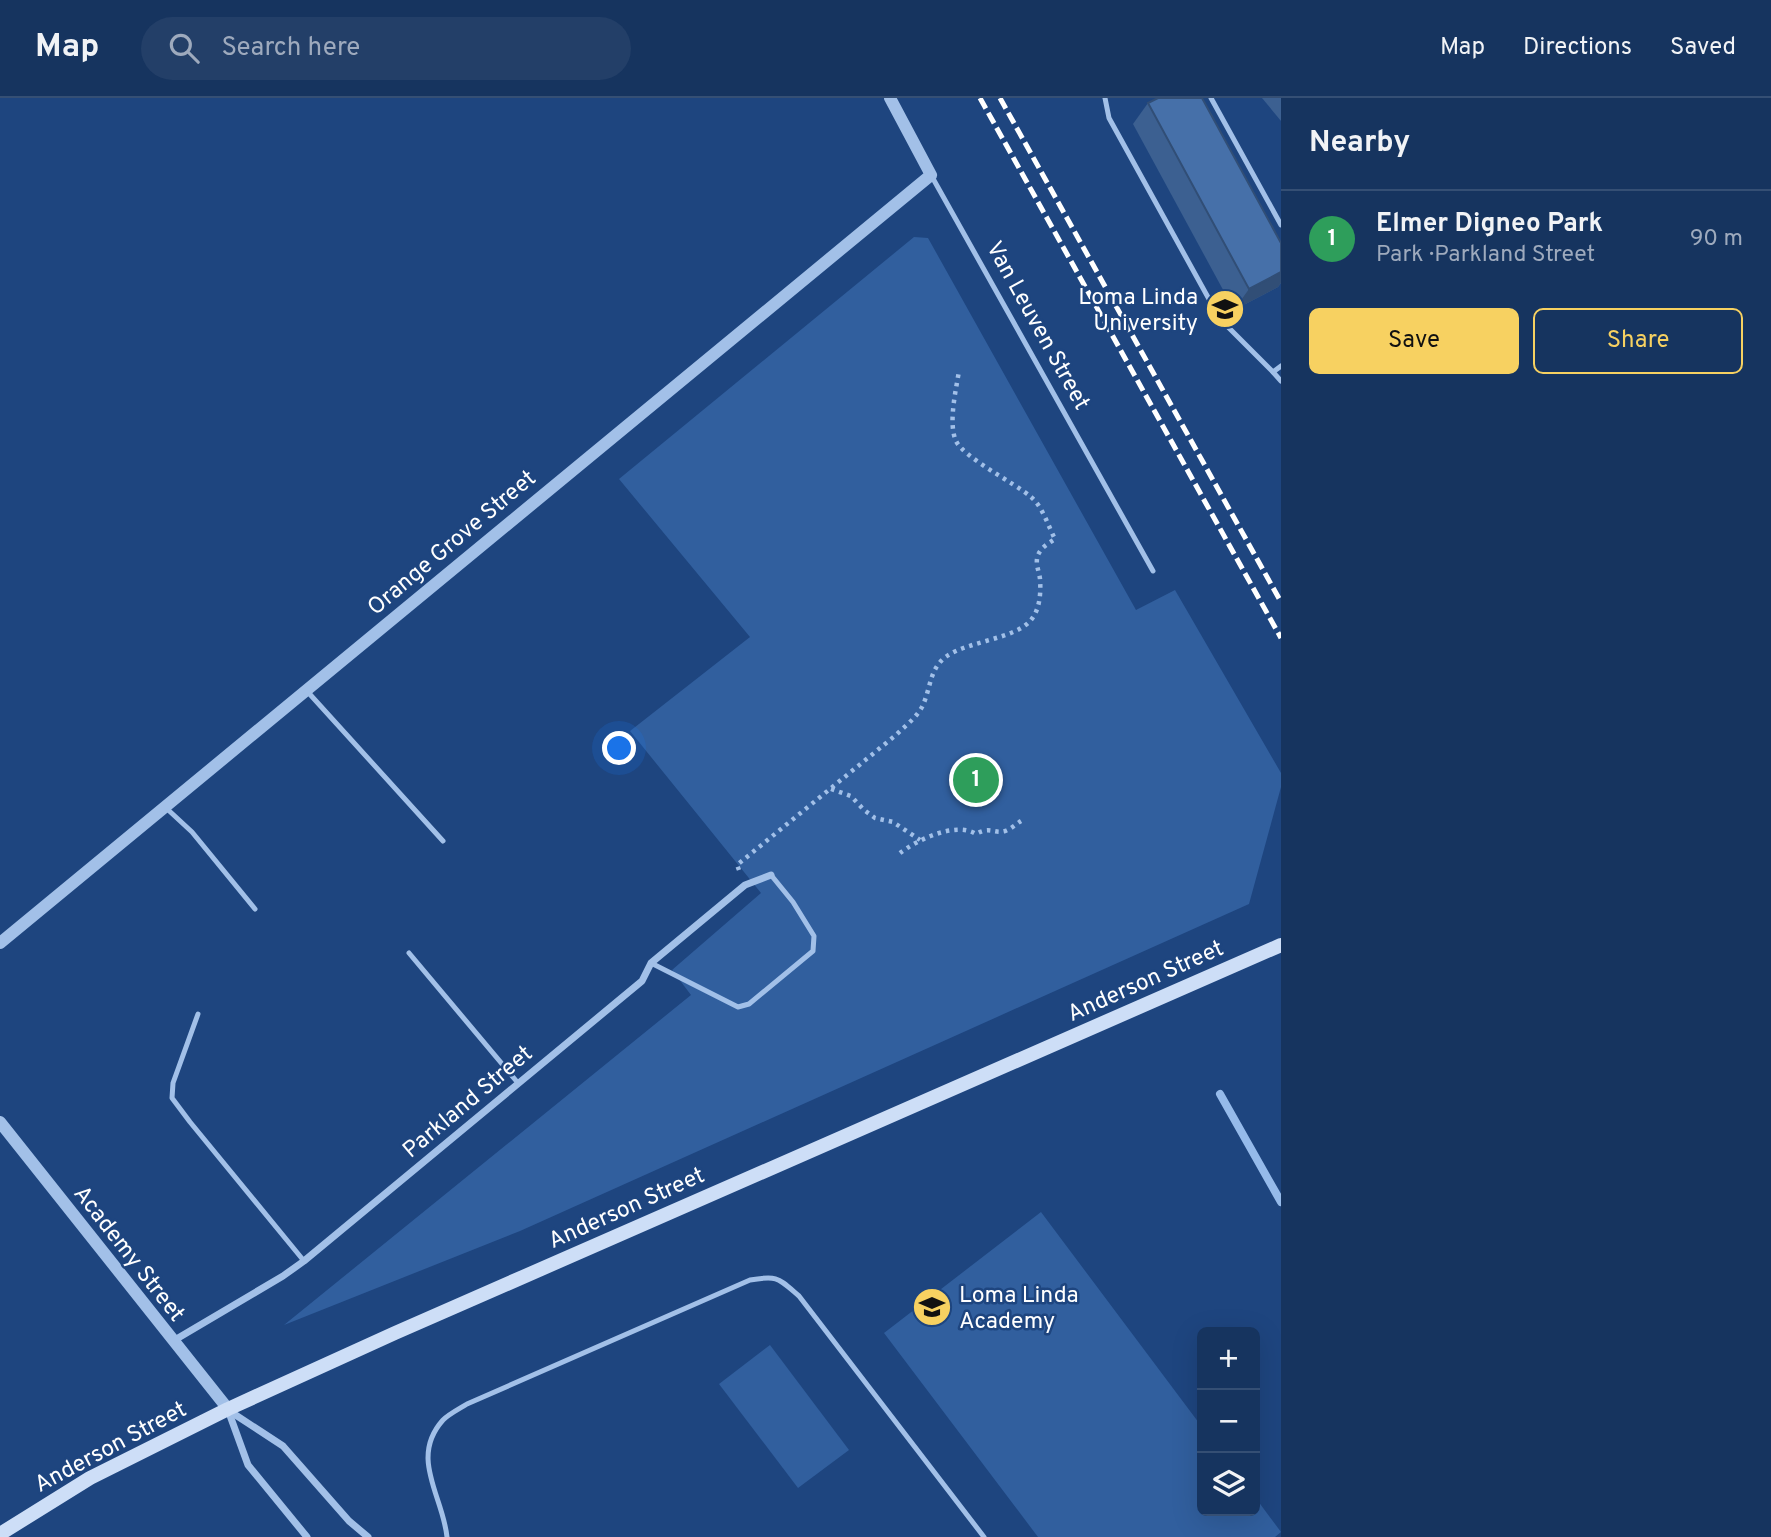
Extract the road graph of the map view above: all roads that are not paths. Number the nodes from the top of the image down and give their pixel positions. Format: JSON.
{"nodes":[{"id":1,"x":890,"y":98,"type":"edge"},
{"id":2,"x":1105,"y":98,"type":"edge"},
{"id":3,"x":1211,"y":98,"type":"edge"},
{"id":4,"x":930,"y":176,"type":"junction"},
{"id":5,"x":1281,"y":225,"type":"edge"},
{"id":6,"x":1281,"y":366,"type":"edge"},
{"id":7,"x":1273,"y":373,"type":"junction"},
{"id":8,"x":1281,"y":382,"type":"edge"},
{"id":9,"x":1153,"y":571,"type":"dead end"},
{"id":10,"x":306,"y":690,"type":"junction"},
{"id":11,"x":165,"y":807,"type":"junction"},
{"id":12,"x":443,"y":841,"type":"dead end"},
{"id":13,"x":771,"y":875,"type":"joint"},
{"id":14,"x":255,"y":909,"type":"dead end"},
{"id":15,"x":0,"y":943,"type":"edge"},
{"id":16,"x":1281,"y":945,"type":"edge"},
{"id":17,"x":409,"y":953,"type":"dead end"},
{"id":18,"x":651,"y":963,"type":"junction"},
{"id":19,"x":198,"y":1014,"type":"dead end"},
{"id":20,"x":519,"y":1083,"type":"junction"},
{"id":21,"x":0,"y":1122,"type":"edge"},
{"id":22,"x":304,"y":1261,"type":"junction"},
{"id":23,"x":173,"y":1342,"type":"junction"},
{"id":24,"x":228,"y":1409,"type":"junction"},
{"id":25,"x":0,"y":1534,"type":"edge"},
{"id":26,"x":307,"y":1537,"type":"edge"},
{"id":27,"x":368,"y":1537,"type":"edge"},
{"id":28,"x":447,"y":1537,"type":"edge"},
{"id":29,"x":984,"y":1537,"type":"edge"}],
"edges":[{"from":1,"to":4,"type":"street","name":"Van Leuven Street"},
{"from":2,"to":7,"type":"lane"},
{"from":3,"to":5,"type":"lane"},
{"from":4,"to":9,"type":"lane","name":"Van Leuven Street"},
{"from":4,"to":10,"type":"street","name":"Orange Grove Street"},
{"from":6,"to":7,"type":"lane"},
{"from":7,"to":8,"type":"lane"},
{"from":10,"to":11,"type":"street","name":"Orange Grove Street"},
{"from":10,"to":12,"type":"lane"},
{"from":11,"to":14,"type":"lane"},
{"from":11,"to":15,"type":"street","name":"Orange Grove Street"},
{"from":13,"to":18,"type":"street","name":"Parkland Street"},
{"from":13,"to":18,"type":"lane"},
{"from":16,"to":24,"type":"main road","name":"Anderson Street"},
{"from":17,"to":20,"type":"lane"},
{"from":18,"to":20,"type":"street","name":"Parkland Street"},
{"from":19,"to":22,"type":"lane"},
{"from":20,"to":22,"type":"street","name":"Parkland Street"},
{"from":21,"to":23,"type":"street","name":"Academy Street"},
{"from":22,"to":23,"type":"street","name":"Parkland Street"},
{"from":23,"to":24,"type":"street","name":"Academy Street"},
{"from":24,"to":25,"type":"main road","name":"Anderson Street"},
{"from":24,"to":26,"type":"street","name":"Academy Street"},
{"from":24,"to":27,"type":"street","name":"Academy Street"},
{"from":28,"to":29,"type":"lane"}]}
